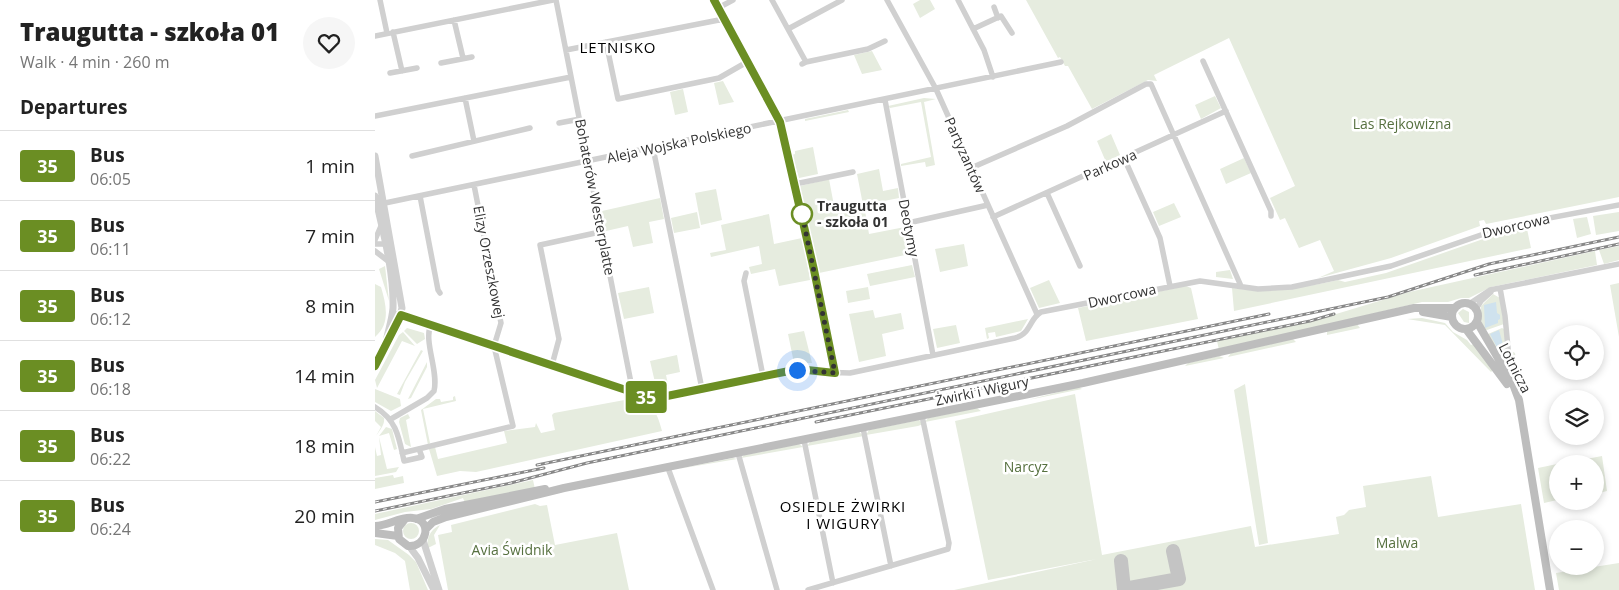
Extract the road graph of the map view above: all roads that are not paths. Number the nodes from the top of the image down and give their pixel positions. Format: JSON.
{"nodes":[{"id":1,"x":380,"y":0,"type":"edge"},
{"id":2,"x":555,"y":0,"type":"edge"},
{"id":3,"x":714,"y":0,"type":"edge"},
{"id":4,"x":733,"y":0,"type":"edge"},
{"id":5,"x":772,"y":0,"type":"edge"},
{"id":6,"x":842,"y":0,"type":"edge"},
{"id":7,"x":887,"y":0,"type":"edge"},
{"id":8,"x":958,"y":0,"type":"edge"},
{"id":9,"x":831,"y":3,"type":"edge"},
{"id":10,"x":718,"y":8,"type":"junction"},
{"id":11,"x":994,"y":8,"type":"dead end"},
{"id":12,"x":998,"y":18,"type":"junction"},
{"id":13,"x":724,"y":19,"type":"junction"},
{"id":14,"x":455,"y":20,"type":"junction"},
{"id":15,"x":788,"y":29,"type":"junction"},
{"id":16,"x":973,"y":29,"type":"junction"},
{"id":17,"x":390,"y":33,"type":"junction"},
{"id":18,"x":1013,"y":33,"type":"dead end"},
{"id":19,"x":375,"y":36,"type":"edge"},
{"id":20,"x":885,"y":41,"type":"dead end"},
{"id":21,"x":606,"y":42,"type":"junction"},
{"id":22,"x":566,"y":50,"type":"junction"},
{"id":23,"x":472,"y":57,"type":"dead end"},
{"id":24,"x":463,"y":58,"type":"junction"},
{"id":25,"x":1203,"y":61,"type":"dead end"},
{"id":26,"x":747,"y":62,"type":"junction"},
{"id":27,"x":1061,"y":62,"type":"dead end"},
{"id":28,"x":441,"y":63,"type":"dead end"},
{"id":29,"x":417,"y":68,"type":"dead end"},
{"id":30,"x":402,"y":71,"type":"junction"},
{"id":31,"x":390,"y":73,"type":"dead end"},
{"id":32,"x":571,"y":77,"type":"junction"},
{"id":33,"x":993,"y":77,"type":"junction"},
{"id":34,"x":936,"y":89,"type":"junction"},
{"id":35,"x":465,"y":98,"type":"junction"},
{"id":36,"x":885,"y":100,"type":"junction"},
{"id":37,"x":1226,"y":111,"type":"junction"},
{"id":38,"x":375,"y":116,"type":"edge"},
{"id":39,"x":580,"y":119,"type":"junction"},
{"id":40,"x":780,"y":122,"type":"junction"},
{"id":41,"x":559,"y":123,"type":"dead end"},
{"id":42,"x":530,"y":128,"type":"dead end"},
{"id":43,"x":1175,"y":135,"type":"junction"},
{"id":44,"x":474,"y":141,"type":"junction"},
{"id":45,"x":653,"y":148,"type":"junction"},
{"id":46,"x":375,"y":156,"type":"edge"},
{"id":47,"x":412,"y":156,"type":"dead end"},
{"id":48,"x":1124,"y":158,"type":"junction"},
{"id":49,"x":587,"y":161,"type":"junction"},
{"id":50,"x":971,"y":168,"type":"junction"},
{"id":51,"x":853,"y":172,"type":"dead end"},
{"id":52,"x":795,"y":184,"type":"junction"},
{"id":53,"x":474,"y":185,"type":"junction"},
{"id":54,"x":1047,"y":193,"type":"junction"},
{"id":55,"x":420,"y":196,"type":"junction"},
{"id":56,"x":375,"y":197,"type":"edge"},
{"id":57,"x":385,"y":203,"type":"junction"},
{"id":58,"x":988,"y":205,"type":"junction"},
{"id":59,"x":1619,"y":205,"type":"edge"},
{"id":60,"x":1271,"y":216,"type":"dead end"},
{"id":61,"x":993,"y":218,"type":"junction"},
{"id":62,"x":908,"y":223,"type":"junction"},
{"id":63,"x":381,"y":226,"type":"junction"},
{"id":64,"x":601,"y":232,"type":"junction"},
{"id":65,"x":375,"y":242,"type":"edge"},
{"id":66,"x":388,"y":244,"type":"junction"},
{"id":67,"x":375,"y":251,"type":"edge"},
{"id":68,"x":388,"y":261,"type":"junction"},
{"id":69,"x":1619,"y":264,"type":"edge"},
{"id":70,"x":1079,"y":266,"type":"dead end"},
{"id":71,"x":746,"y":273,"type":"dead end"},
{"id":72,"x":1170,"y":286,"type":"junction"},
{"id":73,"x":1241,"y":286,"type":"junction"},
{"id":74,"x":1500,"y":288,"type":"junction"},
{"id":75,"x":440,"y":293,"type":"dead end"},
{"id":76,"x":1469,"y":304,"type":"junction"},
{"id":77,"x":1455,"y":308,"type":"junction"},
{"id":78,"x":1476,"y":309,"type":"junction"},
{"id":79,"x":1404,"y":311,"type":"junction"},
{"id":80,"x":392,"y":313,"type":"junction"},
{"id":81,"x":1037,"y":314,"type":"junction"},
{"id":82,"x":401,"y":315,"type":"junction"},
{"id":83,"x":1452,"y":317,"type":"junction"},
{"id":84,"x":1477,"y":322,"type":"junction"},
{"id":85,"x":431,"y":324,"type":"junction"},
{"id":86,"x":1466,"y":329,"type":"junction"},
{"id":87,"x":385,"y":345,"type":"junction"},
{"id":88,"x":494,"y":346,"type":"junction"},
{"id":89,"x":933,"y":355,"type":"junction"},
{"id":90,"x":552,"y":365,"type":"junction"},
{"id":91,"x":375,"y":366,"type":"edge"},
{"id":92,"x":835,"y":373,"type":"junction"},
{"id":93,"x":763,"y":376,"type":"junction"},
{"id":94,"x":1511,"y":382,"type":"junction"},
{"id":95,"x":702,"y":389,"type":"junction"},
{"id":96,"x":633,"y":393,"type":"junction"},
{"id":97,"x":375,"y":407,"type":"edge"},
{"id":98,"x":922,"y":416,"type":"junction"},
{"id":99,"x":391,"y":419,"type":"junction"},
{"id":100,"x":863,"y":428,"type":"junction"},
{"id":101,"x":1523,"y":428,"type":"junction"},
{"id":102,"x":804,"y":440,"type":"junction"},
{"id":103,"x":738,"y":454,"type":"junction"},
{"id":104,"x":668,"y":468,"type":"junction"},
{"id":105,"x":564,"y":488,"type":"junction"},
{"id":106,"x":416,"y":518,"type":"junction"},
{"id":107,"x":405,"y":519,"type":"junction"},
{"id":108,"x":375,"y":526,"type":"edge"},
{"id":109,"x":426,"y":529,"type":"junction"},
{"id":110,"x":375,"y":532,"type":"edge"},
{"id":111,"x":398,"y":536,"type":"junction"},
{"id":112,"x":423,"y":540,"type":"junction"},
{"id":113,"x":409,"y":546,"type":"junction"},
{"id":114,"x":891,"y":566,"type":"junction"},
{"id":115,"x":833,"y":583,"type":"junction"},
{"id":116,"x":434,"y":590,"type":"edge"},
{"id":117,"x":439,"y":590,"type":"edge"},
{"id":118,"x":713,"y":590,"type":"edge"},
{"id":119,"x":777,"y":590,"type":"edge"},
{"id":120,"x":808,"y":590,"type":"edge"},
{"id":121,"x":1550,"y":590,"type":"edge"}],
"edges":[{"from":1,"to":17,"type":"street"},
{"from":2,"to":14,"type":"street"},
{"from":2,"to":22,"type":"street","name":"Bohaterów Westerplatte"},
{"from":3,"to":10,"type":"street"},
{"from":4,"to":10,"type":"street"},
{"from":5,"to":15,"type":"street"},
{"from":6,"to":9,"type":"street"},
{"from":7,"to":34,"type":"street","name":"Partyzantów"},
{"from":8,"to":16,"type":"street"},
{"from":9,"to":15,"type":"street"},
{"from":10,"to":13,"type":"street"},
{"from":11,"to":12,"type":"street"},
{"from":12,"to":16,"type":"street"},
{"from":12,"to":18,"type":"street"},
{"from":13,"to":21,"type":"street"},
{"from":13,"to":26,"type":"street"},
{"from":14,"to":17,"type":"street"},
{"from":14,"to":24,"type":"street"},
{"from":15,"to":20,"type":"street"},
{"from":16,"to":33,"type":"street"},
{"from":17,"to":19,"type":"street"},
{"from":17,"to":30,"type":"street"},
{"from":21,"to":22,"type":"street"},
{"from":21,"to":26,"type":"street"},
{"from":22,"to":32,"type":"street","name":"Bohaterów Westerplatte"},
{"from":23,"to":24,"type":"street"},
{"from":24,"to":28,"type":"street"},
{"from":25,"to":37,"type":"street"},
{"from":26,"to":40,"type":"street"},
{"from":27,"to":33,"type":"street","name":"Aleja Wojska Polskiego"},
{"from":29,"to":30,"type":"street"},
{"from":30,"to":31,"type":"street"},
{"from":32,"to":35,"type":"street"},
{"from":32,"to":39,"type":"street","name":"Bohaterów Westerplatte"},
{"from":33,"to":34,"type":"street","name":"Aleja Wojska Polskiego"},
{"from":34,"to":36,"type":"street","name":"Aleja Wojska Polskiego"},
{"from":34,"to":50,"type":"street","name":"Partyzantów"},
{"from":35,"to":38,"type":"street"},
{"from":35,"to":44,"type":"street"},
{"from":36,"to":40,"type":"street","name":"Aleja Wojska Polskiego"},
{"from":36,"to":62,"type":"street","name":"Deotymy"},
{"from":37,"to":43,"type":"street","name":"Parkowa"},
{"from":37,"to":60,"type":"street"},
{"from":39,"to":41,"type":"street"},
{"from":39,"to":49,"type":"street","name":"Bohaterów Westerplatte"},
{"from":40,"to":45,"type":"street","name":"Aleja Wojska Polskiego"},
{"from":40,"to":52,"type":"street"},
{"from":42,"to":44,"type":"street"},
{"from":43,"to":48,"type":"street","name":"Parkowa"},
{"from":43,"to":50,"type":"street"},
{"from":43,"to":73,"type":"street"},
{"from":44,"to":47,"type":"street"},
{"from":45,"to":49,"type":"street","name":"Aleja Wojska Polskiego"},
{"from":45,"to":95,"type":"street"},
{"from":46,"to":57,"type":"street"},
{"from":48,"to":54,"type":"street","name":"Parkowa"},
{"from":48,"to":72,"type":"street"},
{"from":49,"to":53,"type":"street","name":"Aleja Wojska Polskiego"},
{"from":49,"to":64,"type":"street","name":"Bohaterów Westerplatte"},
{"from":50,"to":58,"type":"street","name":"Partyzantów"},
{"from":51,"to":52,"type":"street"},
{"from":52,"to":92,"type":"street"},
{"from":53,"to":55,"type":"street","name":"Aleja Wojska Polskiego"},
{"from":53,"to":88,"type":"street","name":"Elizy Orzeszkowej"},
{"from":54,"to":61,"type":"street","name":"Parkowa"},
{"from":54,"to":70,"type":"street"},
{"from":55,"to":57,"type":"street","name":"Aleja Wojska Polskiego"},
{"from":55,"to":75,"type":"street"},
{"from":56,"to":57,"type":"street"},
{"from":56,"to":63,"type":"street"},
{"from":57,"to":66,"type":"street"},
{"from":58,"to":61,"type":"street","name":"Partyzantów"},
{"from":58,"to":62,"type":"street"},
{"from":59,"to":73,"type":"street","name":"Dworcowa"},
{"from":61,"to":81,"type":"street","name":"Partyzantów"},
{"from":62,"to":89,"type":"street","name":"Deotymy"},
{"from":63,"to":65,"type":"street"},
{"from":63,"to":66,"type":"street"},
{"from":64,"to":90,"type":"street"},
{"from":64,"to":96,"type":"street","name":"Bohaterów Westerplatte"},
{"from":65,"to":66,"type":"street"},
{"from":66,"to":67,"type":"street"},
{"from":66,"to":68,"type":"street"},
{"from":66,"to":82,"type":"street"},
{"from":67,"to":68,"type":"street"},
{"from":68,"to":80,"type":"street"},
{"from":69,"to":74,"type":"street"},
{"from":71,"to":93,"type":"street"},
{"from":72,"to":73,"type":"street","name":"Dworcowa"},
{"from":72,"to":81,"type":"street","name":"Dworcowa"},
{"from":74,"to":76,"type":"street"},
{"from":74,"to":78,"type":"street"},
{"from":74,"to":94,"type":"street"},
{"from":76,"to":77,"type":"main road"},
{"from":76,"to":78,"type":"main road"},
{"from":77,"to":79,"type":"main road","name":"Żwirki i Wigury"},
{"from":77,"to":83,"type":"main road"},
{"from":78,"to":84,"type":"main road"},
{"from":79,"to":83,"type":"main road","name":"Żwirki i Wigury"},
{"from":79,"to":98,"type":"main road","name":"Żwirki i Wigury"},
{"from":80,"to":82,"type":"street"},
{"from":80,"to":87,"type":"street"},
{"from":81,"to":89,"type":"street"},
{"from":82,"to":85,"type":"street"},
{"from":82,"to":87,"type":"street"},
{"from":83,"to":86,"type":"main road"},
{"from":84,"to":86,"type":"main road"},
{"from":84,"to":94,"type":"main road","name":"Lotnicza"},
{"from":85,"to":88,"type":"street"},
{"from":85,"to":99,"type":"street"},
{"from":86,"to":101,"type":"main road","name":"Lotnicza"},
{"from":87,"to":91,"type":"street"},
{"from":88,"to":90,"type":"street"},
{"from":88,"to":99,"type":"street","name":"Elizy Orzeszkowej"},
{"from":89,"to":92,"type":"street"},
{"from":90,"to":96,"type":"street"},
{"from":92,"to":93,"type":"street"},
{"from":93,"to":95,"type":"street"},
{"from":94,"to":101,"type":"main road","name":"Lotnicza"},
{"from":95,"to":96,"type":"street"},
{"from":97,"to":99,"type":"street"},
{"from":98,"to":100,"type":"main road","name":"Żwirki i Wigury"},
{"from":98,"to":114,"type":"street"},
{"from":100,"to":102,"type":"main road","name":"Żwirki i Wigury"},
{"from":100,"to":114,"type":"street"},
{"from":101,"to":121,"type":"main road","name":"Lotnicza"},
{"from":102,"to":103,"type":"main road","name":"Żwirki i Wigury"},
{"from":102,"to":115,"type":"street"},
{"from":103,"to":104,"type":"main road","name":"Żwirki i Wigury"},
{"from":103,"to":119,"type":"street"},
{"from":104,"to":105,"type":"main road","name":"Żwirki i Wigury"},
{"from":104,"to":118,"type":"street"},
{"from":105,"to":106,"type":"main road"},
{"from":105,"to":109,"type":"main road"},
{"from":106,"to":107,"type":"main road"},
{"from":106,"to":109,"type":"main road"},
{"from":107,"to":108,"type":"main road"},
{"from":107,"to":111,"type":"main road"},
{"from":109,"to":112,"type":"main road"},
{"from":110,"to":111,"type":"main road"},
{"from":111,"to":113,"type":"main road"},
{"from":112,"to":113,"type":"main road"},
{"from":112,"to":117,"type":"street"},
{"from":113,"to":116,"type":"street"},
{"from":114,"to":115,"type":"street"},
{"from":115,"to":120,"type":"street"}]}
